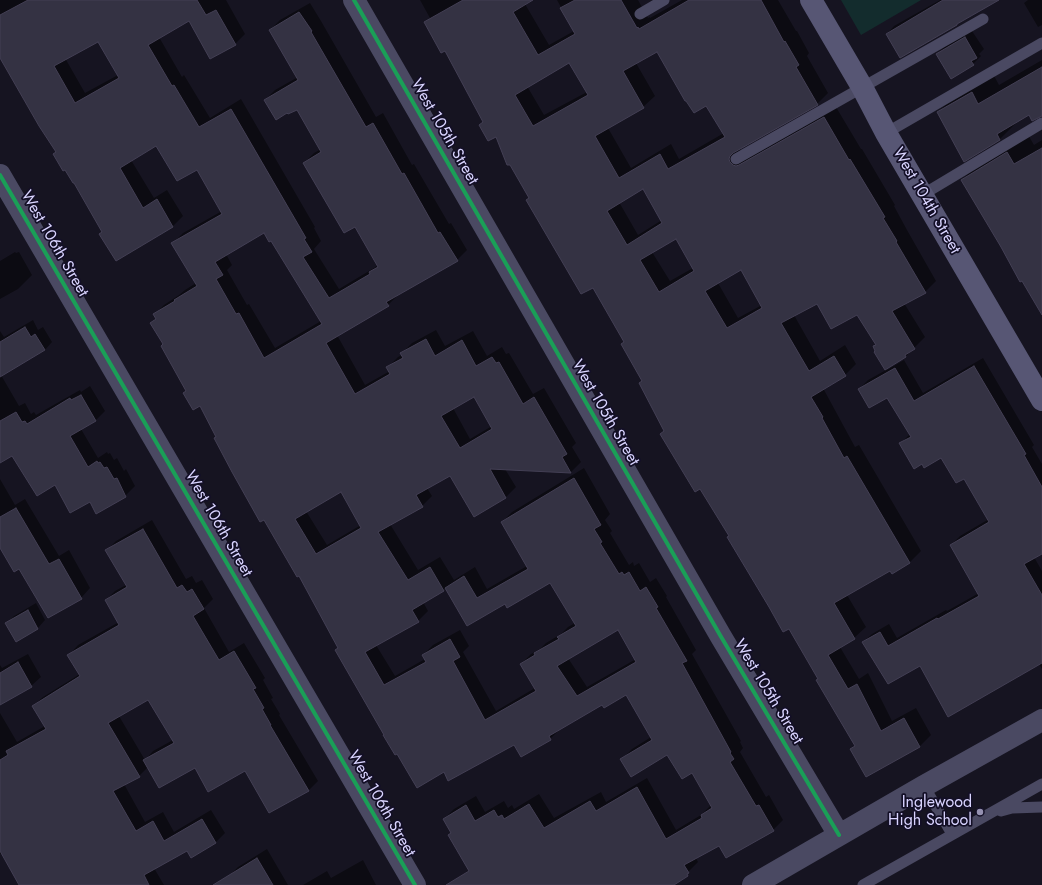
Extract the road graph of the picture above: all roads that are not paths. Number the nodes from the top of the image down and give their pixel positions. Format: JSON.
{"nodes":[{"id":1,"x":354,"y":0,"type":"edge"},
{"id":2,"x":664,"y":0,"type":"edge"},
{"id":3,"x":811,"y":0,"type":"edge"},
{"id":4,"x":640,"y":14,"type":"dead end"},
{"id":5,"x":983,"y":19,"type":"dead end"},
{"id":6,"x":1042,"y":43,"type":"edge"},
{"id":7,"x":862,"y":87,"type":"junction"},
{"id":8,"x":1042,"y":123,"type":"edge"},
{"id":9,"x":886,"y":133,"type":"junction"},
{"id":10,"x":736,"y":160,"type":"dead end"},
{"id":11,"x":0,"y":175,"type":"edge"},
{"id":12,"x":922,"y":195,"type":"junction"},
{"id":13,"x":1040,"y":391,"type":"edge"},
{"id":14,"x":1042,"y":720,"type":"edge"},
{"id":15,"x":1042,"y":784,"type":"edge"},
{"id":16,"x":924,"y":786,"type":"junction"},
{"id":17,"x":1042,"y":807,"type":"edge"},
{"id":18,"x":991,"y":813,"type":"junction"},
{"id":19,"x":952,"y":834,"type":"junction"},
{"id":20,"x":839,"y":835,"type":"junction"},
{"id":21,"x":415,"y":885,"type":"edge"},
{"id":22,"x":753,"y":885,"type":"edge"},
{"id":23,"x":863,"y":885,"type":"edge"}],
"edges":[{"from":1,"to":20,"type":"street","name":"West 105th Street"},
{"from":2,"to":4,"type":"lane"},
{"from":3,"to":7,"type":"street","name":"West 104th Street"},
{"from":5,"to":7,"type":"lane"},
{"from":6,"to":9,"type":"lane"},
{"from":7,"to":9,"type":"street","name":"West 104th Street"},
{"from":7,"to":10,"type":"lane"},
{"from":8,"to":12,"type":"lane"},
{"from":9,"to":12,"type":"street","name":"West 104th Street"},
{"from":11,"to":21,"type":"street","name":"West 106th Street"},
{"from":12,"to":13,"type":"street","name":"West 104th Street"},
{"from":14,"to":16,"type":"street"},
{"from":15,"to":18,"type":"lane"},
{"from":16,"to":19,"type":"lane"},
{"from":16,"to":20,"type":"street"},
{"from":17,"to":18,"type":"lane"},
{"from":18,"to":19,"type":"lane"},
{"from":19,"to":23,"type":"lane"},
{"from":20,"to":22,"type":"street"}]}
